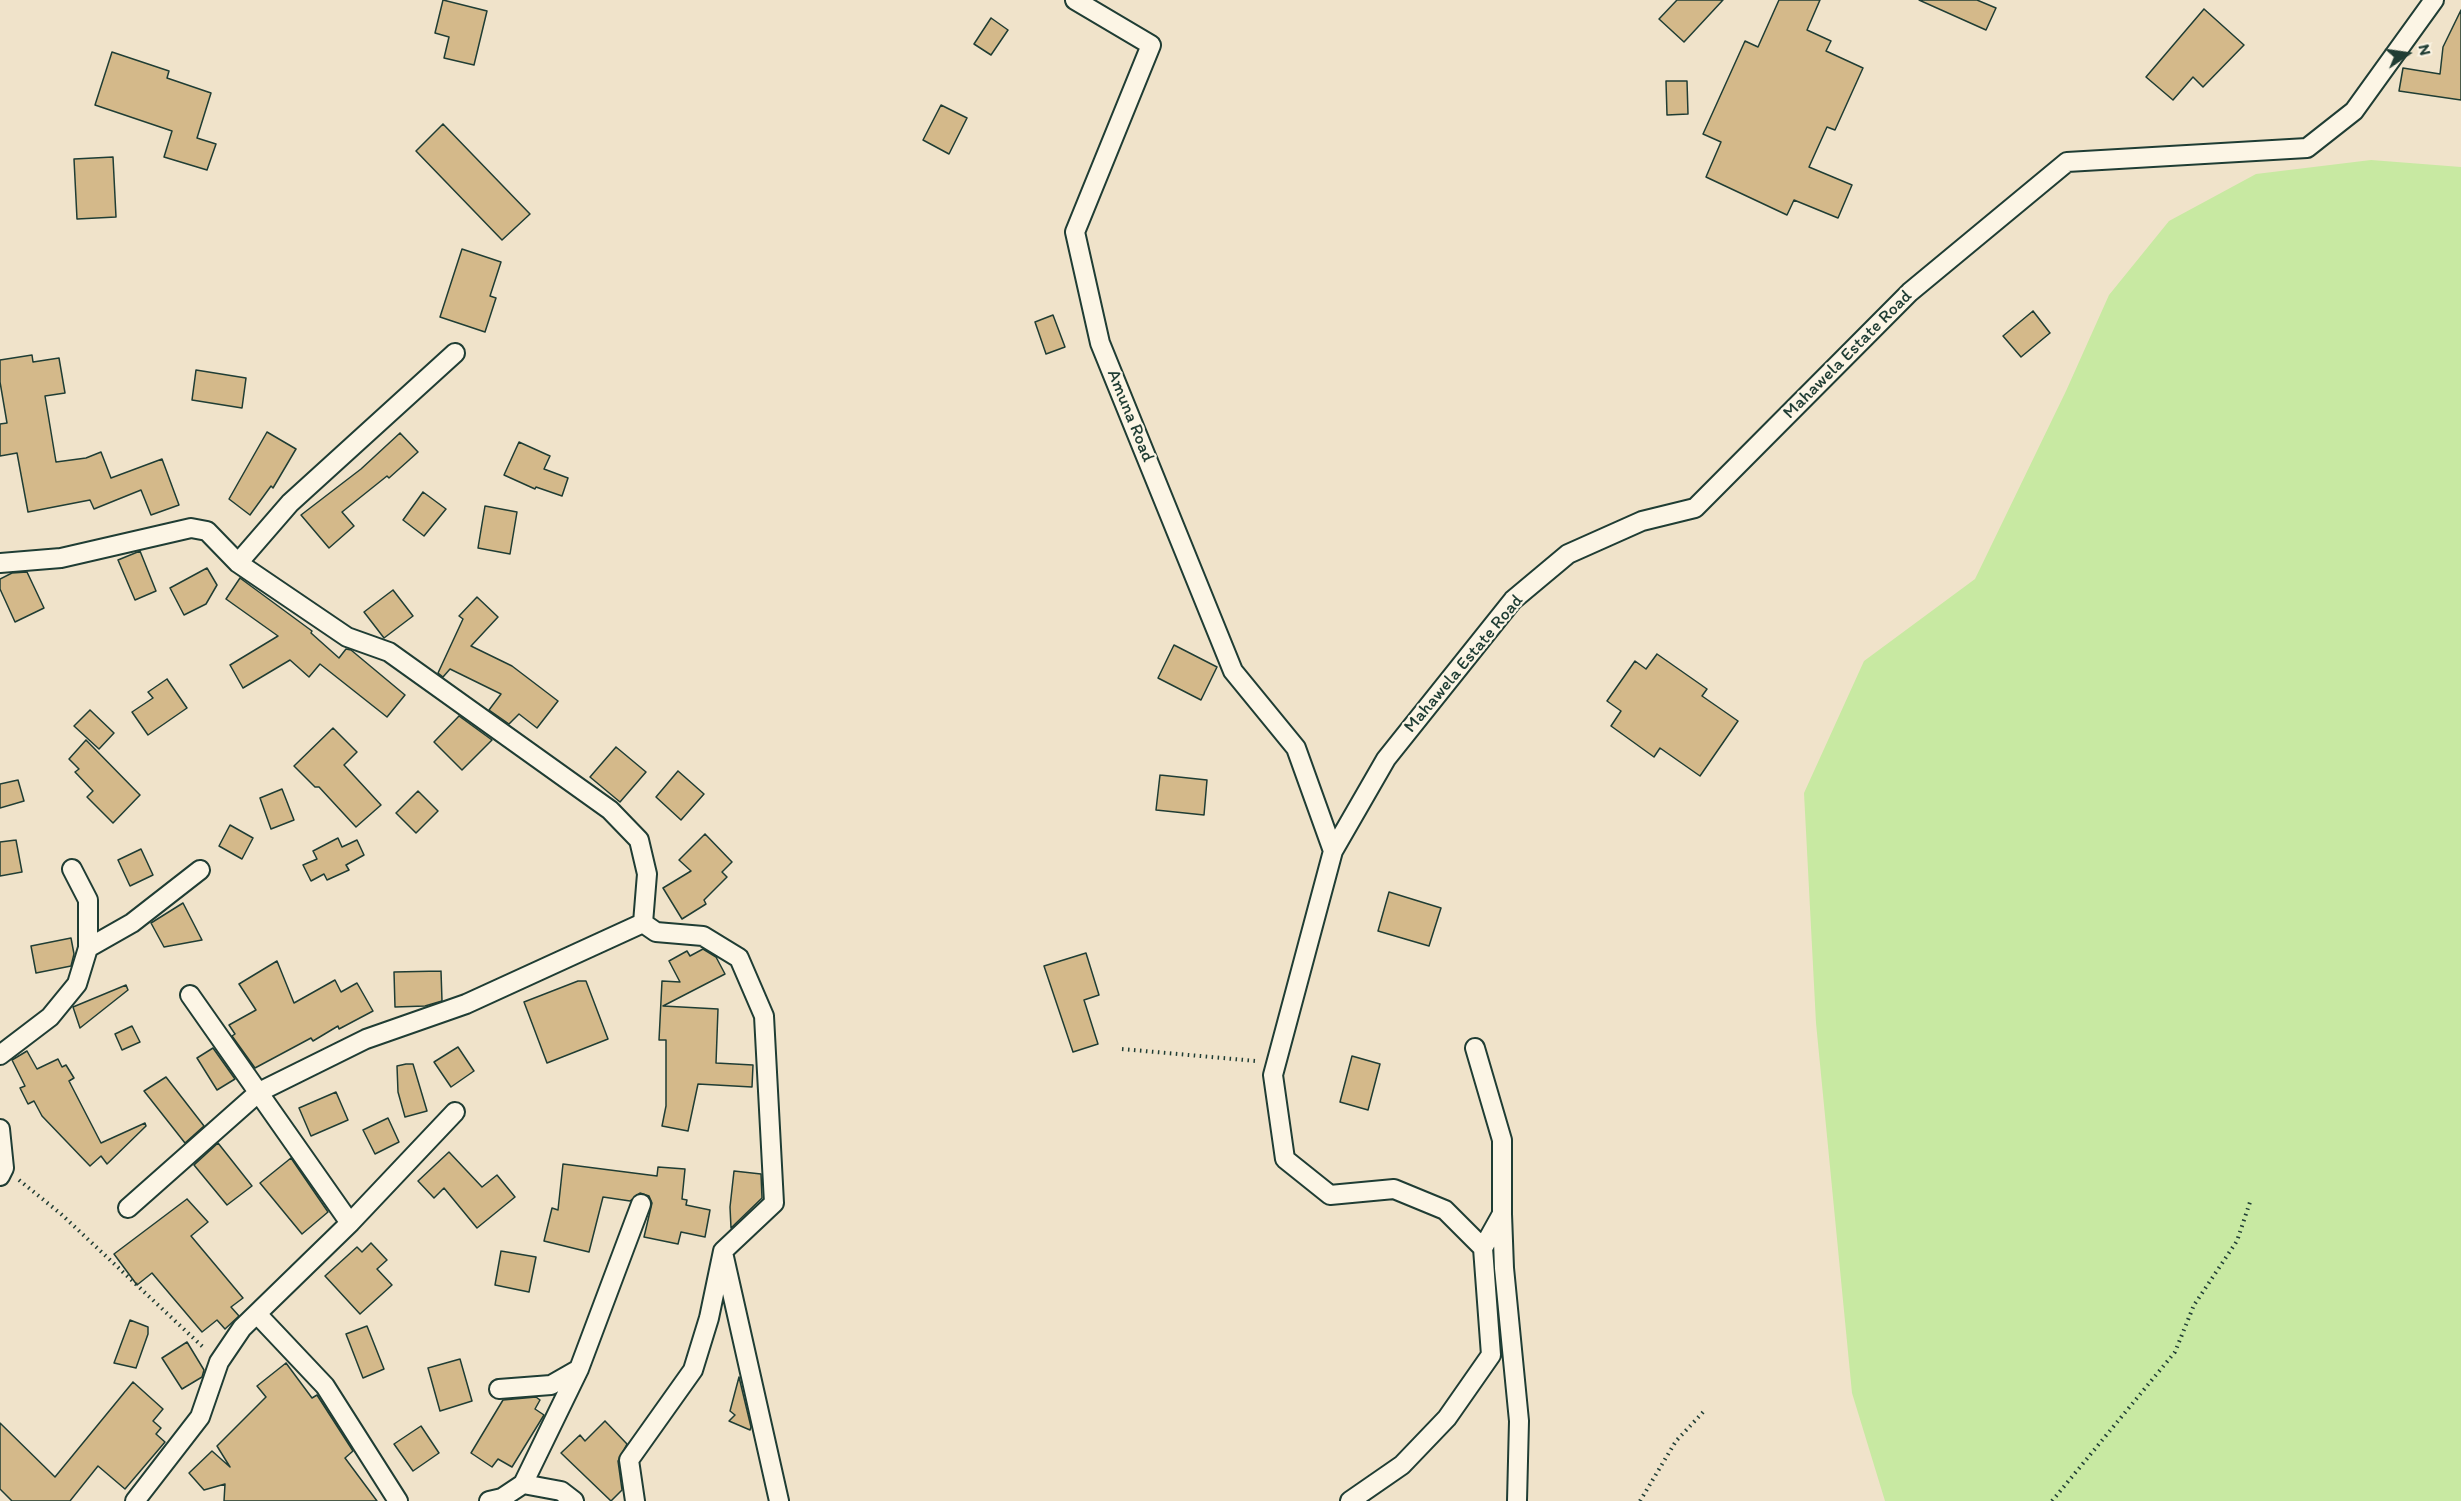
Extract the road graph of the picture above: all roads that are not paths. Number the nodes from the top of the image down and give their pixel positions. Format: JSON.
{"nodes":[{"id":1,"x":1075,"y":0,"type":"edge"},
{"id":2,"x":2434,"y":0,"type":"edge"},
{"id":3,"x":455,"y":353,"type":"dead end"},
{"id":4,"x":0,"y":563,"type":"edge"},
{"id":5,"x":238,"y":563,"type":"junction"},
{"id":6,"x":1333,"y":851,"type":"junction"},
{"id":7,"x":72,"y":869,"type":"dead end"},
{"id":8,"x":200,"y":870,"type":"dead end"},
{"id":9,"x":643,"y":923,"type":"junction"},
{"id":10,"x":88,"y":948,"type":"junction"},
{"id":11,"x":190,"y":995,"type":"dead end"},
{"id":12,"x":1474,"y":1048,"type":"dead end"},
{"id":13,"x":0,"y":1055,"type":"edge"},
{"id":14,"x":259,"y":1092,"type":"junction"},
{"id":15,"x":455,"y":1112,"type":"dead end"},
{"id":16,"x":0,"y":1129,"type":"edge"},
{"id":17,"x":2,"y":1172,"type":"edge"},
{"id":18,"x":641,"y":1204,"type":"dead end"},
{"id":19,"x":128,"y":1208,"type":"dead end"},
{"id":20,"x":1502,"y":1214,"type":"junction"},
{"id":21,"x":350,"y":1223,"type":"junction"},
{"id":22,"x":1483,"y":1248,"type":"junction"},
{"id":23,"x":723,"y":1251,"type":"junction"},
{"id":24,"x":257,"y":1314,"type":"junction"},
{"id":25,"x":579,"y":1369,"type":"junction"},
{"id":26,"x":499,"y":1389,"type":"dead end"},
{"id":27,"x":523,"y":1484,"type":"junction"},
{"id":28,"x":135,"y":1501,"type":"edge"},
{"id":29,"x":398,"y":1501,"type":"edge"},
{"id":30,"x":489,"y":1501,"type":"edge"},
{"id":31,"x":574,"y":1501,"type":"edge"},
{"id":32,"x":635,"y":1501,"type":"edge"},
{"id":33,"x":779,"y":1501,"type":"edge"},
{"id":34,"x":1350,"y":1501,"type":"edge"},
{"id":35,"x":1517,"y":1501,"type":"edge"}],
"edges":[{"from":1,"to":6,"type":"street","name":"Amuna Road"},
{"from":2,"to":6,"type":"street","name":"Mahawela Estate Road"},
{"from":3,"to":5,"type":"street"},
{"from":4,"to":5,"type":"street"},
{"from":5,"to":9,"type":"street"},
{"from":6,"to":22,"type":"street","name":"Mahawela Estate Road"},
{"from":7,"to":10,"type":"street"},
{"from":8,"to":10,"type":"street"},
{"from":9,"to":14,"type":"street"},
{"from":9,"to":23,"type":"street"},
{"from":10,"to":13,"type":"street"},
{"from":11,"to":14,"type":"street"},
{"from":12,"to":20,"type":"street"},
{"from":14,"to":19,"type":"street"},
{"from":14,"to":21,"type":"street"},
{"from":15,"to":21,"type":"street"},
{"from":16,"to":17,"type":"street"},
{"from":18,"to":25,"type":"street"},
{"from":20,"to":22,"type":"street"},
{"from":20,"to":35,"type":"street"},
{"from":21,"to":24,"type":"street"},
{"from":22,"to":34,"type":"street"},
{"from":23,"to":32,"type":"street"},
{"from":23,"to":33,"type":"street"},
{"from":24,"to":28,"type":"street"},
{"from":24,"to":29,"type":"street"},
{"from":25,"to":26,"type":"street"},
{"from":25,"to":27,"type":"street"},
{"from":27,"to":30,"type":"street"},
{"from":27,"to":31,"type":"street"}]}
